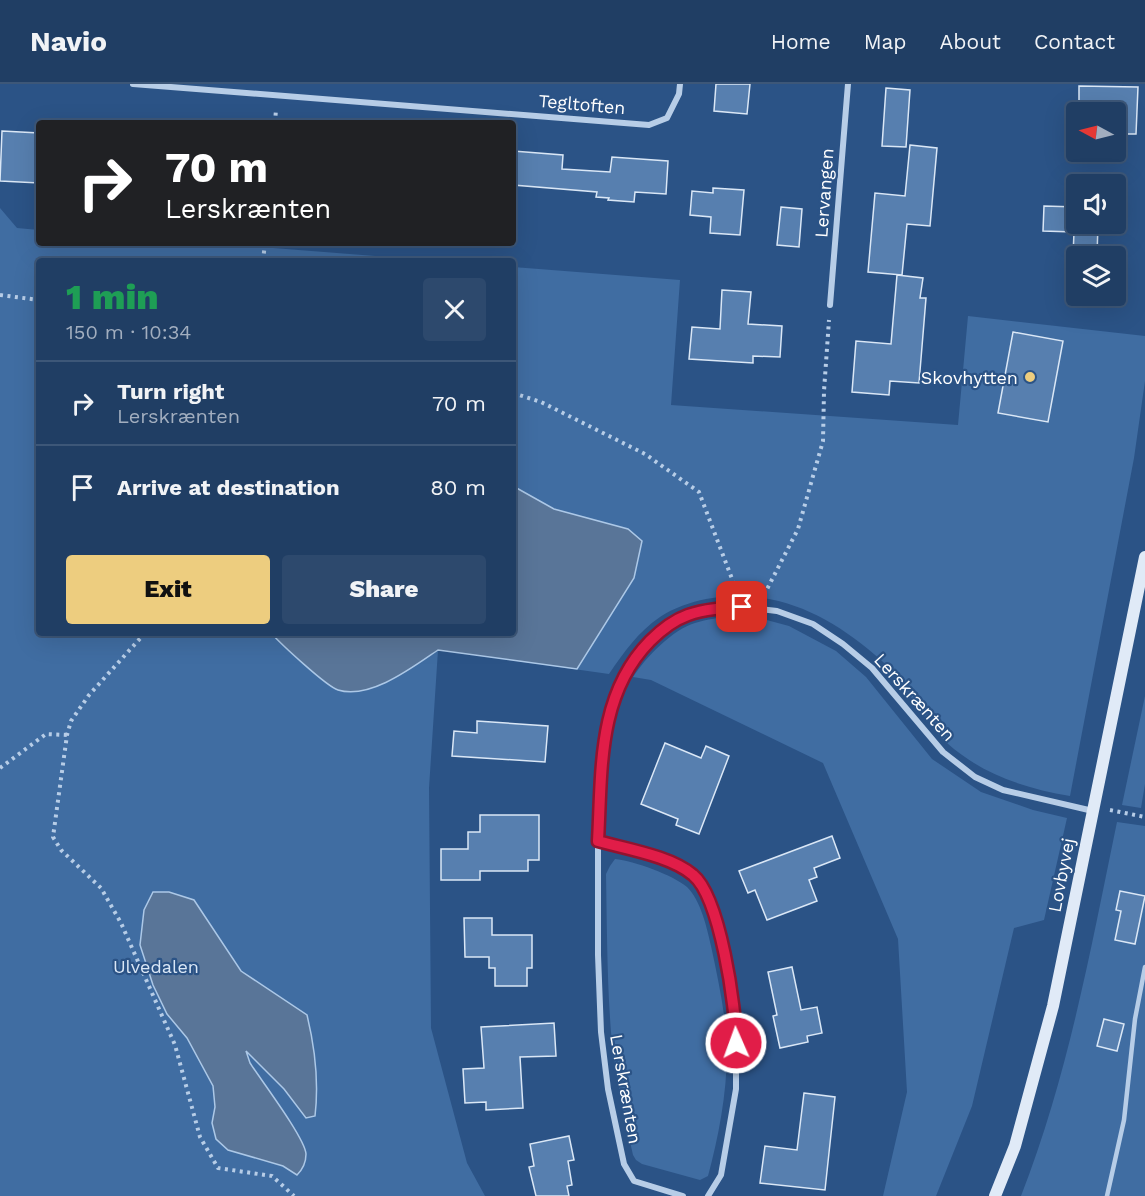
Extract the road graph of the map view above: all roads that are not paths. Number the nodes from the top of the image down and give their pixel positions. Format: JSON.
{"nodes":[{"id":1,"x":133,"y":84,"type":"edge"},
{"id":2,"x":680,"y":84,"type":"edge"},
{"id":3,"x":848,"y":84,"type":"edge"},
{"id":4,"x":830,"y":305,"type":"road end"},
{"id":5,"x":1145,"y":557,"type":"edge"},
{"id":6,"x":1093,"y":811,"type":"junction"},
{"id":7,"x":598,"y":841,"type":"junction"},
{"id":8,"x":1145,"y":967,"type":"edge"},
{"id":9,"x":1143,"y":985,"type":"edge"},
{"id":10,"x":683,"y":1196,"type":"edge"},
{"id":11,"x":708,"y":1196,"type":"edge"},
{"id":12,"x":995,"y":1196,"type":"edge"},
{"id":13,"x":1107,"y":1196,"type":"edge"}],
"edges":[{"from":1,"to":2,"type":"street","name":"Tegltoften"},
{"from":3,"to":4,"type":"street","name":"Lervangen"},
{"from":5,"to":6,"type":"street","name":"Lovbyvej"},
{"from":6,"to":7,"type":"street","name":"Lerskrænten"},
{"from":6,"to":12,"type":"street","name":"Lovbyvej"},
{"from":7,"to":10,"type":"street","name":"Lerskrænten"},
{"from":7,"to":11,"type":"street"},
{"from":8,"to":9,"type":"lane"},
{"from":9,"to":13,"type":"lane"}]}
